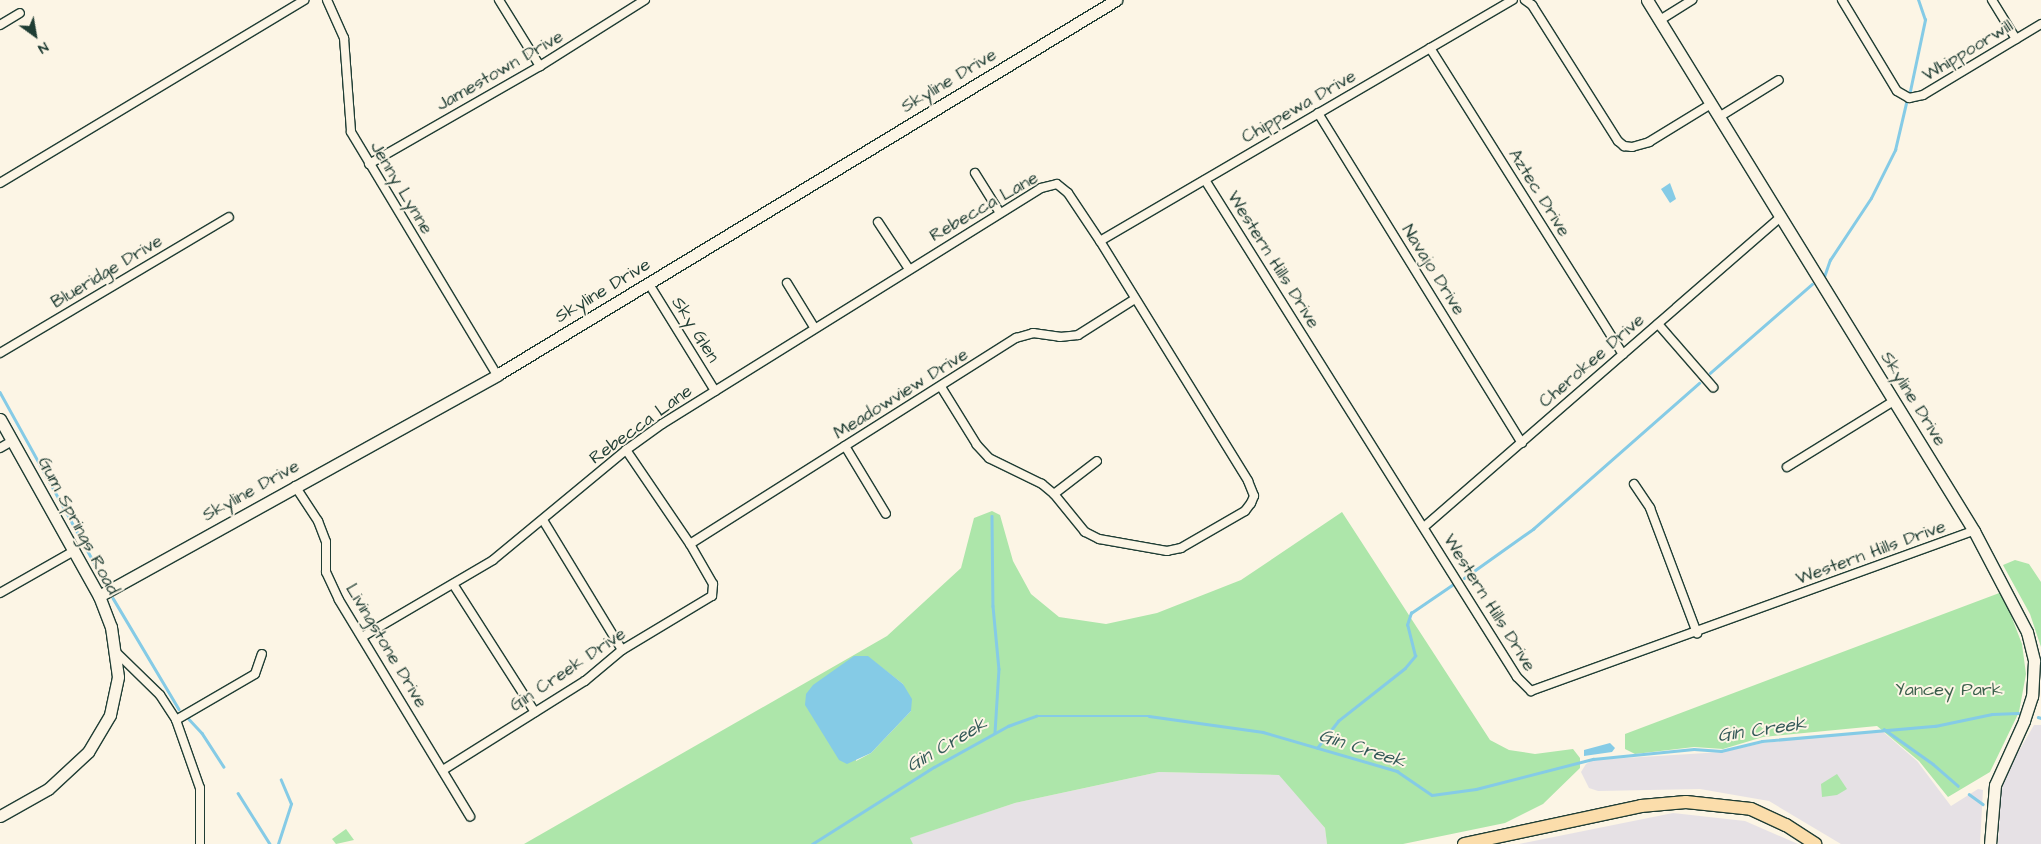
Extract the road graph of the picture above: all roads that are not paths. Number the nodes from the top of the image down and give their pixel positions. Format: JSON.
{"nodes":[{"id":1,"x":304,"y":0,"type":"edge"},
{"id":2,"x":327,"y":0,"type":"edge"},
{"id":3,"x":499,"y":0,"type":"edge"},
{"id":4,"x":645,"y":0,"type":"edge"},
{"id":5,"x":1116,"y":0,"type":"edge"},
{"id":6,"x":1513,"y":0,"type":"edge"},
{"id":7,"x":1525,"y":0,"type":"edge"},
{"id":8,"x":1647,"y":0,"type":"edge"},
{"id":9,"x":1692,"y":0,"type":"edge"},
{"id":10,"x":1842,"y":0,"type":"edge"},
{"id":11,"x":1992,"y":0,"type":"edge"},
{"id":12,"x":20,"y":13,"type":"dead end"},
{"id":13,"x":1660,"y":20,"type":"junction"},
{"id":14,"x":2041,"y":24,"type":"edge"},
{"id":15,"x":0,"y":25,"type":"edge"},
{"id":16,"x":2016,"y":40,"type":"junction"},
{"id":17,"x":1430,"y":48,"type":"junction"},
{"id":18,"x":540,"y":66,"type":"junction"},
{"id":19,"x":1779,"y":80,"type":"dead end"},
{"id":20,"x":1711,"y":104,"type":"junction"},
{"id":21,"x":1318,"y":113,"type":"junction"},
{"id":22,"x":1719,"y":117,"type":"junction"},
{"id":23,"x":369,"y":164,"type":"junction"},
{"id":24,"x":975,"y":173,"type":"dead end"},
{"id":25,"x":1205,"y":180,"type":"junction"},
{"id":26,"x":0,"y":183,"type":"edge"},
{"id":27,"x":1000,"y":213,"type":"junction"},
{"id":28,"x":229,"y":217,"type":"dead end"},
{"id":29,"x":1780,"y":218,"type":"junction"},
{"id":30,"x":878,"y":222,"type":"dead end"},
{"id":31,"x":1100,"y":241,"type":"junction"},
{"id":32,"x":909,"y":269,"type":"junction"},
{"id":33,"x":787,"y":283,"type":"dead end"},
{"id":34,"x":649,"y":284,"type":"junction"},
{"id":35,"x":1135,"y":299,"type":"junction"},
{"id":36,"x":1658,"y":324,"type":"junction"},
{"id":37,"x":814,"y":327,"type":"junction"},
{"id":38,"x":0,"y":353,"type":"edge"},
{"id":39,"x":1623,"y":354,"type":"junction"},
{"id":40,"x":498,"y":375,"type":"junction"},
{"id":41,"x":941,"y":387,"type":"junction"},
{"id":42,"x":1713,"y":387,"type":"dead end"},
{"id":43,"x":715,"y":391,"type":"junction"},
{"id":44,"x":1894,"y":401,"type":"junction"},
{"id":45,"x":0,"y":419,"type":"edge"},
{"id":46,"x":12,"y":441,"type":"junction"},
{"id":47,"x":1522,"y":443,"type":"junction"},
{"id":48,"x":845,"y":446,"type":"junction"},
{"id":49,"x":0,"y":448,"type":"edge"},
{"id":50,"x":626,"y":450,"type":"junction"},
{"id":51,"x":1097,"y":461,"type":"dead end"},
{"id":52,"x":1787,"y":467,"type":"dead end"},
{"id":53,"x":1634,"y":484,"type":"dead end"},
{"id":54,"x":296,"y":486,"type":"junction"},
{"id":55,"x":1054,"y":494,"type":"junction"},
{"id":56,"x":886,"y":514,"type":"dead end"},
{"id":57,"x":543,"y":520,"type":"junction"},
{"id":58,"x":1424,"y":528,"type":"junction"},
{"id":59,"x":1974,"y":531,"type":"junction"},
{"id":60,"x":690,"y":544,"type":"junction"},
{"id":61,"x":74,"y":552,"type":"junction"},
{"id":62,"x":453,"y":584,"type":"junction"},
{"id":63,"x":0,"y":593,"type":"edge"},
{"id":64,"x":99,"y":596,"type":"junction"},
{"id":65,"x":1697,"y":633,"type":"junction"},
{"id":66,"x":362,"y":637,"type":"junction"},
{"id":67,"x":622,"y":650,"type":"junction"},
{"id":68,"x":117,"y":653,"type":"junction"},
{"id":69,"x":262,"y":654,"type":"dead end"},
{"id":70,"x":534,"y":712,"type":"junction"},
{"id":71,"x":176,"y":720,"type":"junction"},
{"id":72,"x":442,"y":770,"type":"junction"},
{"id":73,"x":0,"y":816,"type":"edge"},
{"id":74,"x":470,"y":816,"type":"dead end"},
{"id":75,"x":200,"y":844,"type":"edge"},
{"id":76,"x":1464,"y":844,"type":"edge"},
{"id":77,"x":1815,"y":844,"type":"edge"},
{"id":78,"x":1990,"y":844,"type":"edge"}],
"edges":[{"from":1,"to":26,"type":"street"},
{"from":2,"to":23,"type":"street","name":"Jenny Lynne"},
{"from":3,"to":18,"type":"street"},
{"from":4,"to":18,"type":"street","name":"Jamestown Drive"},
{"from":5,"to":34,"type":"street","name":"Skyline Drive"},
{"from":6,"to":17,"type":"street","name":"Chippewa Drive"},
{"from":7,"to":20,"type":"street"},
{"from":8,"to":13,"type":"street","name":"Skyline Drive"},
{"from":9,"to":13,"type":"street"},
{"from":10,"to":16,"type":"street","name":"Whippoorwill"},
{"from":11,"to":16,"type":"street"},
{"from":12,"to":15,"type":"street"},
{"from":13,"to":20,"type":"street","name":"Skyline Drive"},
{"from":14,"to":16,"type":"street","name":"Whippoorwill"},
{"from":17,"to":21,"type":"street","name":"Chippewa Drive"},
{"from":17,"to":39,"type":"street","name":"Aztec Drive"},
{"from":18,"to":23,"type":"street","name":"Jamestown Drive"},
{"from":19,"to":22,"type":"street"},
{"from":20,"to":22,"type":"street","name":"Skyline Drive"},
{"from":21,"to":25,"type":"street","name":"Chippewa Drive"},
{"from":21,"to":47,"type":"street","name":"Navajo Drive"},
{"from":22,"to":29,"type":"street","name":"Skyline Drive"},
{"from":23,"to":40,"type":"street","name":"Jenny Lynne"},
{"from":24,"to":27,"type":"street"},
{"from":25,"to":31,"type":"street","name":"Chippewa Drive"},
{"from":25,"to":58,"type":"street","name":"Western Hills Drive"},
{"from":27,"to":31,"type":"street","name":"Rebecca Lane"},
{"from":27,"to":32,"type":"street","name":"Rebecca Lane"},
{"from":28,"to":38,"type":"street","name":"Blueridge Drive"},
{"from":29,"to":36,"type":"street","name":"Cherokee Drive"},
{"from":29,"to":44,"type":"street","name":"Skyline Drive"},
{"from":30,"to":32,"type":"street"},
{"from":31,"to":35,"type":"street","name":"Rebecca Lane"},
{"from":32,"to":37,"type":"street","name":"Rebecca Lane"},
{"from":33,"to":37,"type":"street"},
{"from":34,"to":40,"type":"street","name":"Skyline Drive"},
{"from":34,"to":43,"type":"street","name":"Sky Glen"},
{"from":35,"to":41,"type":"street","name":"Meadowview Drive"},
{"from":35,"to":55,"type":"street","name":"Rebecca Lane"},
{"from":36,"to":39,"type":"street","name":"Cherokee Drive"},
{"from":36,"to":42,"type":"street"},
{"from":37,"to":43,"type":"street","name":"Rebecca Lane"},
{"from":39,"to":47,"type":"street","name":"Cherokee Drive"},
{"from":40,"to":54,"type":"street","name":"Skyline Drive"},
{"from":41,"to":48,"type":"street","name":"Meadowview Drive"},
{"from":41,"to":55,"type":"street","name":"Rebecca Lane"},
{"from":43,"to":50,"type":"street","name":"Rebecca Lane"},
{"from":44,"to":52,"type":"street"},
{"from":44,"to":59,"type":"street","name":"Skyline Drive"},
{"from":45,"to":46,"type":"street","name":"Gum Springs Road"},
{"from":46,"to":49,"type":"street"},
{"from":46,"to":61,"type":"street","name":"Gum Springs Road"},
{"from":47,"to":58,"type":"street","name":"Cherokee Drive"},
{"from":48,"to":56,"type":"street"},
{"from":48,"to":60,"type":"street","name":"Meadowview Drive"},
{"from":50,"to":57,"type":"street","name":"Rebecca Lane"},
{"from":50,"to":60,"type":"street"},
{"from":51,"to":55,"type":"street"},
{"from":53,"to":65,"type":"street"},
{"from":54,"to":64,"type":"street","name":"Skyline Drive"},
{"from":54,"to":66,"type":"street","name":"Livingstone Drive"},
{"from":57,"to":62,"type":"street","name":"Rebecca Lane"},
{"from":57,"to":67,"type":"street"},
{"from":58,"to":65,"type":"street","name":"Western Hills Drive"},
{"from":59,"to":65,"type":"street","name":"Western Hills Drive"},
{"from":59,"to":78,"type":"street","name":"Skyline Drive"},
{"from":60,"to":67,"type":"street","name":"Gin Creek Drive"},
{"from":61,"to":63,"type":"street"},
{"from":61,"to":64,"type":"street","name":"Gum Springs Road"},
{"from":62,"to":66,"type":"street","name":"Rebecca Lane"},
{"from":62,"to":70,"type":"street"},
{"from":64,"to":68,"type":"street","name":"Gum Springs Road"},
{"from":66,"to":72,"type":"street","name":"Livingstone Drive"},
{"from":67,"to":70,"type":"street","name":"Gin Creek Drive"},
{"from":68,"to":71,"type":"street"},
{"from":68,"to":73,"type":"street","name":"Gum Springs Road"},
{"from":69,"to":71,"type":"street"},
{"from":70,"to":72,"type":"street","name":"Gin Creek Drive"},
{"from":71,"to":75,"type":"street"},
{"from":72,"to":74,"type":"street","name":"Livingstone Drive"},
{"from":76,"to":77,"type":"main road"}]}
